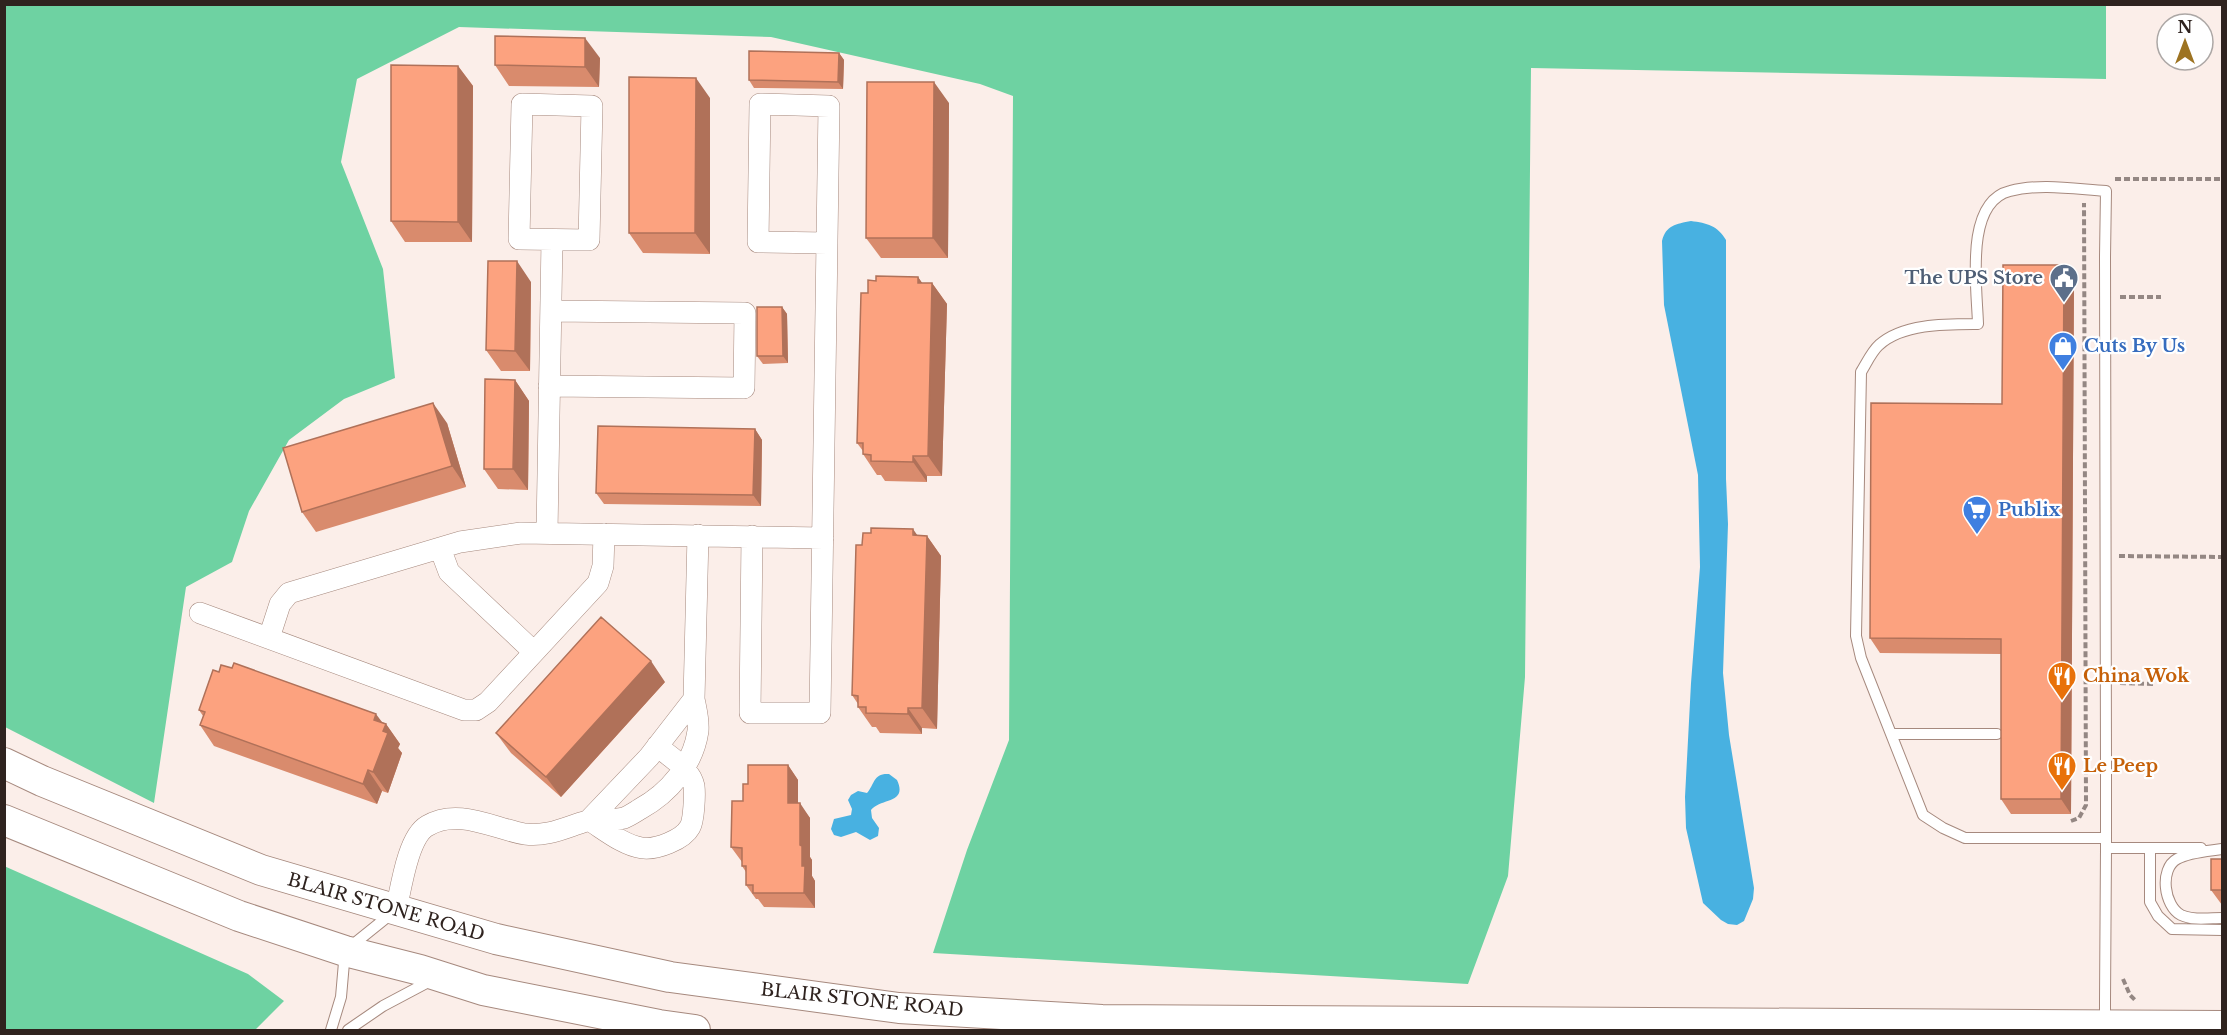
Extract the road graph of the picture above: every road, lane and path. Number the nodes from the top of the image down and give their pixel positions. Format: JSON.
{"nodes":[{"id":1,"x":552,"y":240,"type":"junction"},
{"id":2,"x":827,"y":243,"type":"junction"},
{"id":3,"x":551,"y":311,"type":"junction"},
{"id":4,"x":549,"y":386,"type":"junction"},
{"id":5,"x":547,"y":533,"type":"junction"},
{"id":6,"x":604,"y":534,"type":"junction"},
{"id":7,"x":698,"y":536,"type":"junction"},
{"id":8,"x":752,"y":536,"type":"junction"},
{"id":9,"x":823,"y":538,"type":"junction"},
{"id":10,"x":440,"y":548,"type":"junction"},
{"id":11,"x":2085,"y":556,"type":"dead end"},
{"id":12,"x":2105,"y":556,"type":"junction"},
{"id":13,"x":2223,"y":557,"type":"edge"},
{"id":14,"x":200,"y":613,"type":"dead end"},
{"id":15,"x":269,"y":638,"type":"junction"},
{"id":16,"x":534,"y":652,"type":"junction"},
{"id":17,"x":694,"y":699,"type":"junction"},
{"id":18,"x":1891,"y":734,"type":"junction"},
{"id":19,"x":1997,"y":734,"type":"dead end"},
{"id":20,"x":657,"y":746,"type":"junction"},
{"id":21,"x":4,"y":763,"type":"edge"},
{"id":22,"x":684,"y":767,"type":"junction"},
{"id":23,"x":4,"y":820,"type":"edge"},
{"id":24,"x":589,"y":820,"type":"junction"},
{"id":25,"x":2106,"y":843,"type":"junction"},
{"id":26,"x":2150,"y":848,"type":"junction"},
{"id":27,"x":2223,"y":849,"type":"edge"},
{"id":28,"x":396,"y":910,"type":"junction"},
{"id":29,"x":2223,"y":918,"type":"edge"},
{"id":30,"x":2223,"y":930,"type":"edge"},
{"id":31,"x":345,"y":951,"type":"junction"},
{"id":32,"x":2122,"y":971,"type":"dead end"},
{"id":33,"x":439,"y":976,"type":"junction"},
{"id":34,"x":2137,"y":1002,"type":"dead end"},
{"id":35,"x":2223,"y":1026,"type":"edge"},
{"id":36,"x":2105,"y":1028,"type":"edge"},
{"id":37,"x":331,"y":1030,"type":"edge"},
{"id":38,"x":348,"y":1030,"type":"edge"},
{"id":39,"x":695,"y":1030,"type":"edge"}],
"edges":[{"from":1,"to":1,"type":"street"},
{"from":1,"to":3,"type":"street"},
{"from":2,"to":2,"type":"street"},
{"from":2,"to":9,"type":"street"},
{"from":3,"to":4,"type":"street"},
{"from":3,"to":4,"type":"street"},
{"from":4,"to":5,"type":"street"},
{"from":5,"to":6,"type":"street"},
{"from":5,"to":10,"type":"street"},
{"from":6,"to":7,"type":"street"},
{"from":6,"to":16,"type":"street"},
{"from":7,"to":8,"type":"street"},
{"from":7,"to":17,"type":"street"},
{"from":8,"to":9,"type":"street"},
{"from":8,"to":9,"type":"street"},
{"from":10,"to":15,"type":"street"},
{"from":10,"to":16,"type":"street"},
{"from":11,"to":12,"type":"path"},
{"from":12,"to":13,"type":"path"},
{"from":12,"to":18,"type":"lane"},
{"from":12,"to":25,"type":"lane"},
{"from":14,"to":15,"type":"street"},
{"from":15,"to":16,"type":"street"},
{"from":17,"to":20,"type":"street"},
{"from":17,"to":22,"type":"street"},
{"from":18,"to":19,"type":"lane"},
{"from":18,"to":25,"type":"lane"},
{"from":20,"to":22,"type":"street"},
{"from":20,"to":24,"type":"street"},
{"from":21,"to":28,"type":"main road","name":"BLAIR STONE ROAD"},
{"from":22,"to":24,"type":"street"},
{"from":22,"to":24,"type":"street"},
{"from":23,"to":31,"type":"main road"},
{"from":24,"to":28,"type":"street"},
{"from":25,"to":26,"type":"lane"},
{"from":25,"to":36,"type":"lane"},
{"from":26,"to":27,"type":"lane"},
{"from":26,"to":30,"type":"lane"},
{"from":27,"to":29,"type":"lane"},
{"from":28,"to":31,"type":"lane"},
{"from":28,"to":36,"type":"main road","name":"BLAIR STONE ROAD"},
{"from":31,"to":33,"type":"main road"},
{"from":31,"to":37,"type":"lane"},
{"from":32,"to":34,"type":"path"},
{"from":33,"to":38,"type":"lane"},
{"from":33,"to":39,"type":"main road"},
{"from":35,"to":36,"type":"main road","name":"BLAIR STONE ROAD"}]}
